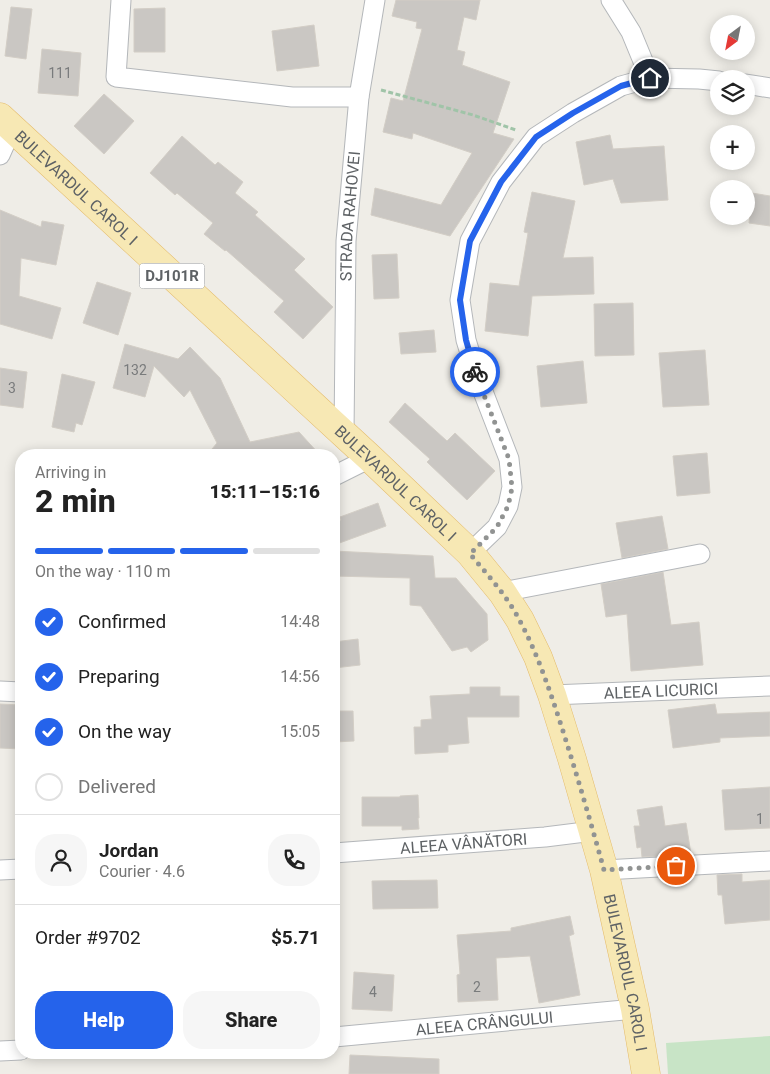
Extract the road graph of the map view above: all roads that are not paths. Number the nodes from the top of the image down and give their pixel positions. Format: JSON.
{"nodes":[{"id":1,"x":121,"y":0,"type":"edge"},
{"id":2,"x":374,"y":0,"type":"edge"},
{"id":3,"x":611,"y":0,"type":"edge"},
{"id":4,"x":650,"y":78,"type":"junction"},
{"id":5,"x":710,"y":80,"type":"edge"},
{"id":6,"x":755,"y":86,"type":"edge"},
{"id":7,"x":770,"y":88,"type":"edge"},
{"id":8,"x":360,"y":91,"type":"junction"},
{"id":9,"x":6,"y":122,"type":"edge"},
{"id":10,"x":0,"y":155,"type":"edge"},
{"id":11,"x":344,"y":434,"type":"junction"},
{"id":12,"x":370,"y":458,"type":"junction"},
{"id":13,"x":340,"y":473,"type":"edge"},
{"id":14,"x":470,"y":554,"type":"junction"},
{"id":15,"x":700,"y":554,"type":"dead end"},
{"id":16,"x":502,"y":592,"type":"junction"},
{"id":17,"x":770,"y":686,"type":"edge"},
{"id":18,"x":0,"y":691,"type":"edge"},
{"id":19,"x":15,"y":692,"type":"edge"},
{"id":20,"x":552,"y":695,"type":"junction"},
{"id":21,"x":593,"y":831,"type":"junction"},
{"id":22,"x":340,"y":853,"type":"edge"},
{"id":23,"x":770,"y":860,"type":"edge"},
{"id":24,"x":15,"y":869,"type":"edge"},
{"id":25,"x":0,"y":870,"type":"edge"},
{"id":26,"x":604,"y":870,"type":"junction"},
{"id":27,"x":635,"y":1009,"type":"junction"},
{"id":28,"x":340,"y":1036,"type":"edge"},
{"id":29,"x":15,"y":1050,"type":"edge"},
{"id":30,"x":0,"y":1051,"type":"edge"},
{"id":31,"x":646,"y":1074,"type":"edge"}],
"edges":[{"from":1,"to":8,"type":"street"},
{"from":2,"to":8,"type":"street","name":"STRADA RAHOVEI"},
{"from":3,"to":4,"type":"street"},
{"from":4,"to":5,"type":"street"},
{"from":4,"to":14,"type":"street"},
{"from":6,"to":7,"type":"street"},
{"from":8,"to":11,"type":"street","name":"STRADA RAHOVEI"},
{"from":9,"to":10,"type":"street"},
{"from":9,"to":11,"type":"main road","name":"BULEVARDUL CAROL I","number":"DJ101R"},
{"from":11,"to":12,"type":"main road","name":"BULEVARDUL CAROL I","number":"DJ101R"},
{"from":12,"to":13,"type":"street"},
{"from":12,"to":14,"type":"main road","name":"BULEVARDUL CAROL I","number":"DJ101R"},
{"from":14,"to":16,"type":"main road","name":"BULEVARDUL CAROL I","number":"DJ101R"},
{"from":15,"to":16,"type":"street"},
{"from":16,"to":20,"type":"main road","name":"BULEVARDUL CAROL I","number":"DJ101R"},
{"from":17,"to":20,"type":"street","name":"ALEEA LICURICI"},
{"from":18,"to":19,"type":"street"},
{"from":20,"to":21,"type":"main road","name":"BULEVARDUL CAROL I","number":"DJ101R"},
{"from":21,"to":22,"type":"street","name":"ALEEA VÂNĂTORI"},
{"from":21,"to":26,"type":"main road","name":"BULEVARDUL CAROL I","number":"DJ101R"},
{"from":23,"to":26,"type":"street"},
{"from":24,"to":25,"type":"street"},
{"from":26,"to":27,"type":"main road","name":"BULEVARDUL CAROL I","number":"DJ101R"},
{"from":27,"to":28,"type":"street","name":"ALEEA CRÂNGULUI"},
{"from":27,"to":31,"type":"main road","name":"BULEVARDUL CAROL I","number":"DJ101R"},
{"from":29,"to":30,"type":"street"}]}
